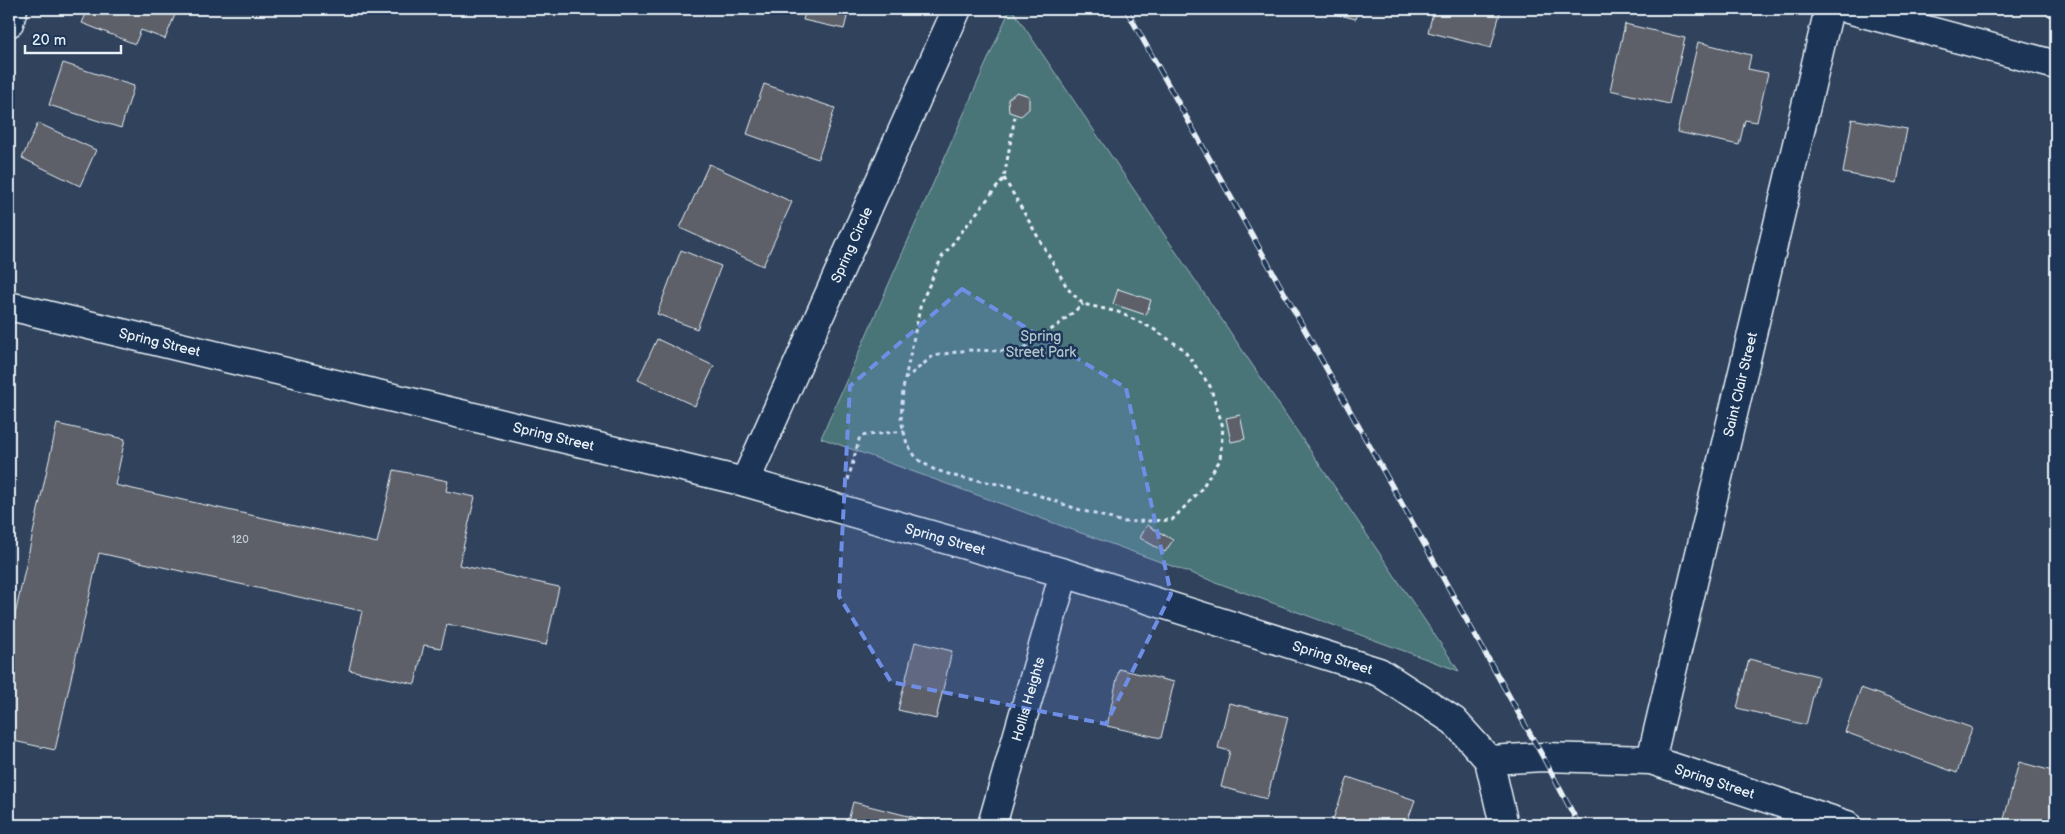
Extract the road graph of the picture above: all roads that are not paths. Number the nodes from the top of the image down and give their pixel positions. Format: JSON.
{"nodes":[{"id":1,"x":13,"y":9,"type":"edge"},
{"id":2,"x":957,"y":9,"type":"edge"},
{"id":3,"x":1829,"y":9,"type":"edge"},
{"id":4,"x":1848,"y":9,"type":"edge"},
{"id":5,"x":9,"y":23,"type":"edge"},
{"id":6,"x":2056,"y":65,"type":"edge"},
{"id":7,"x":9,"y":306,"type":"edge"},
{"id":8,"x":745,"y":482,"type":"junction"},
{"id":9,"x":1064,"y":573,"type":"junction"},
{"id":10,"x":1489,"y":760,"type":"junction"},
{"id":11,"x":1651,"y":760,"type":"junction"},
{"id":12,"x":992,"y":825,"type":"edge"},
{"id":13,"x":1504,"y":825,"type":"edge"},
{"id":14,"x":1847,"y":825,"type":"edge"}],
"edges":[{"from":1,"to":5,"type":"street"},
{"from":2,"to":8,"type":"street","name":"Spring Circle"},
{"from":3,"to":11,"type":"street","name":"Saint Clair Street"},
{"from":4,"to":6,"type":"street"},
{"from":7,"to":8,"type":"street","name":"Spring Street"},
{"from":8,"to":9,"type":"street","name":"Spring Street"},
{"from":9,"to":10,"type":"street","name":"Spring Street"},
{"from":9,"to":12,"type":"street","name":"Hollis Heights"},
{"from":10,"to":11,"type":"street","name":"Spring Street"},
{"from":10,"to":13,"type":"street"},
{"from":11,"to":14,"type":"street","name":"Spring Street"}]}
